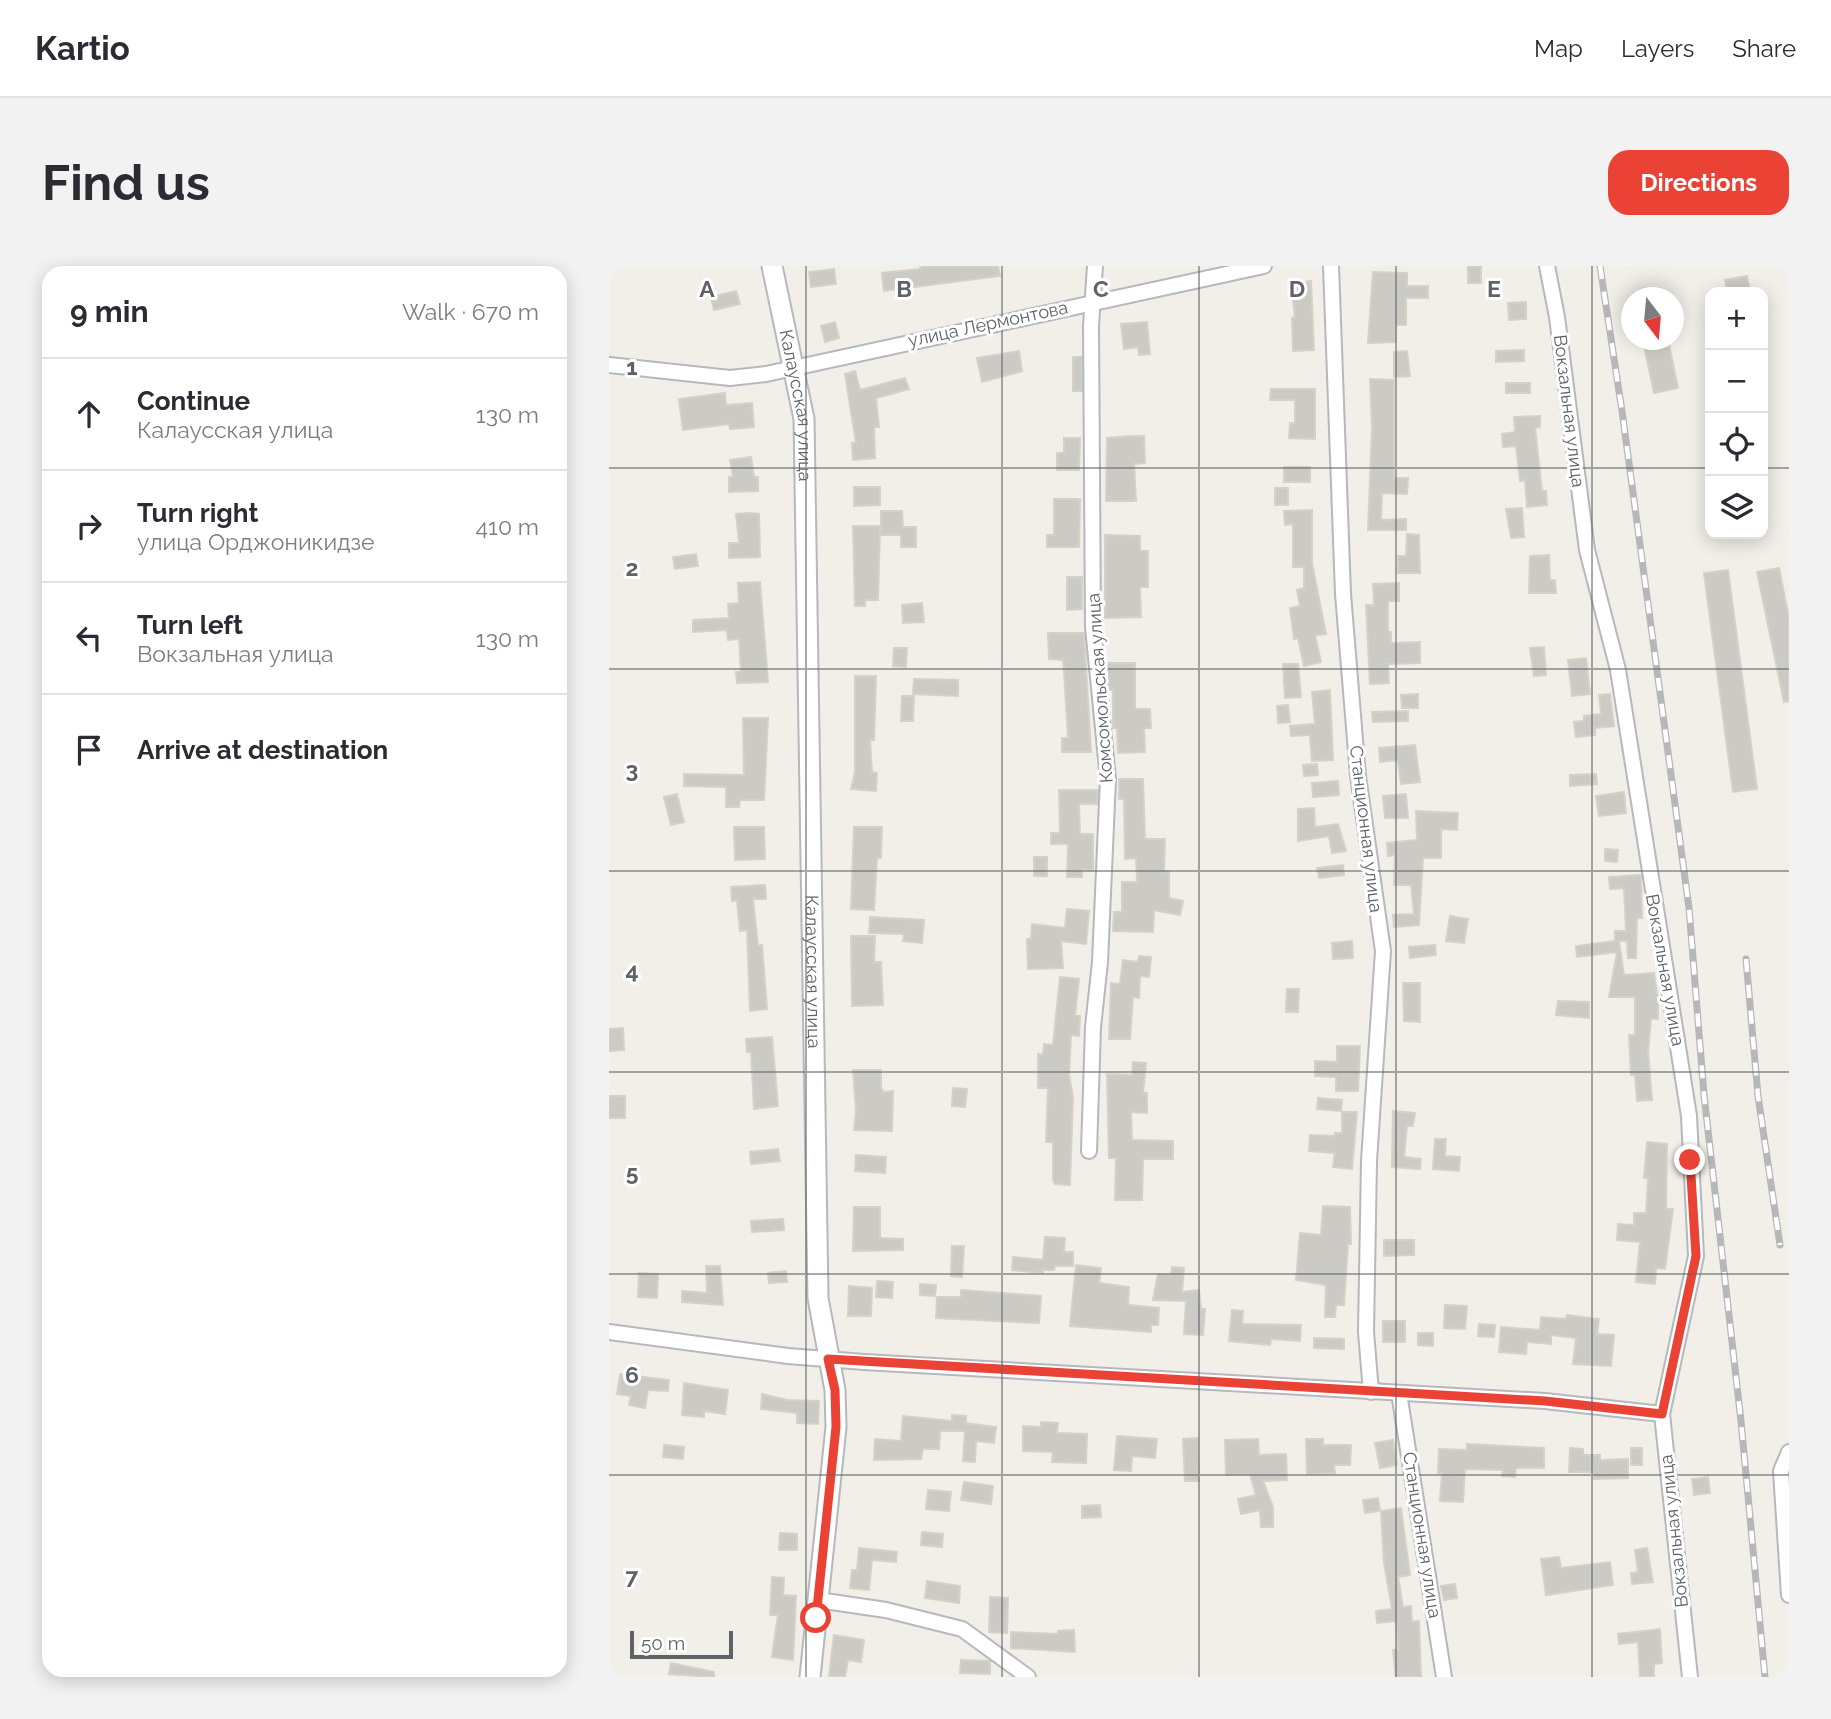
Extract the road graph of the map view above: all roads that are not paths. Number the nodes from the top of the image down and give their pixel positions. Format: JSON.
{"nodes":[{"id":1,"x":772,"y":266,"type":"edge"},
{"id":2,"x":1095,"y":266,"type":"edge"},
{"id":3,"x":1264,"y":266,"type":"edge"},
{"id":4,"x":1331,"y":266,"type":"edge"},
{"id":5,"x":1547,"y":266,"type":"edge"},
{"id":6,"x":1093,"y":302,"type":"junction"},
{"id":7,"x":609,"y":365,"type":"edge"},
{"id":8,"x":794,"y":368,"type":"junction"},
{"id":9,"x":1089,"y":1151,"type":"dead end"},
{"id":10,"x":609,"y":1332,"type":"edge"},
{"id":11,"x":828,"y":1359,"type":"junction"},
{"id":12,"x":1371,"y":1392,"type":"junction"},
{"id":13,"x":1399,"y":1393,"type":"junction"},
{"id":14,"x":1662,"y":1414,"type":"junction"},
{"id":15,"x":1787,"y":1454,"type":"edge"},
{"id":16,"x":1789,"y":1595,"type":"edge"},
{"id":17,"x":818,"y":1600,"type":"junction"},
{"id":18,"x":810,"y":1677,"type":"edge"},
{"id":19,"x":1028,"y":1677,"type":"edge"},
{"id":20,"x":1444,"y":1677,"type":"edge"},
{"id":21,"x":1690,"y":1677,"type":"edge"}],
"edges":[{"from":1,"to":8,"type":"street","name":"Калаусская улица"},
{"from":2,"to":6,"type":"street","name":"Комсомольская улица"},
{"from":3,"to":6,"type":"street","name":"улица Лермонтова"},
{"from":4,"to":12,"type":"street","name":"Станционная улица"},
{"from":5,"to":14,"type":"street","name":"Вокзальная улица"},
{"from":6,"to":8,"type":"street","name":"улица Лермонтова"},
{"from":6,"to":9,"type":"street","name":"Комсомольская улица"},
{"from":7,"to":8,"type":"street","name":"улица Лермонтова"},
{"from":8,"to":11,"type":"street","name":"Калаусская улица"},
{"from":10,"to":11,"type":"street"},
{"from":11,"to":12,"type":"street"},
{"from":11,"to":17,"type":"street","name":"Калаусская улица"},
{"from":12,"to":13,"type":"street"},
{"from":13,"to":14,"type":"street"},
{"from":13,"to":20,"type":"street","name":"Станционная улица"},
{"from":14,"to":21,"type":"street","name":"Вокзальная улица"},
{"from":15,"to":16,"type":"street"},
{"from":17,"to":18,"type":"street","name":"Калаусская улица"},
{"from":17,"to":19,"type":"street"}]}
